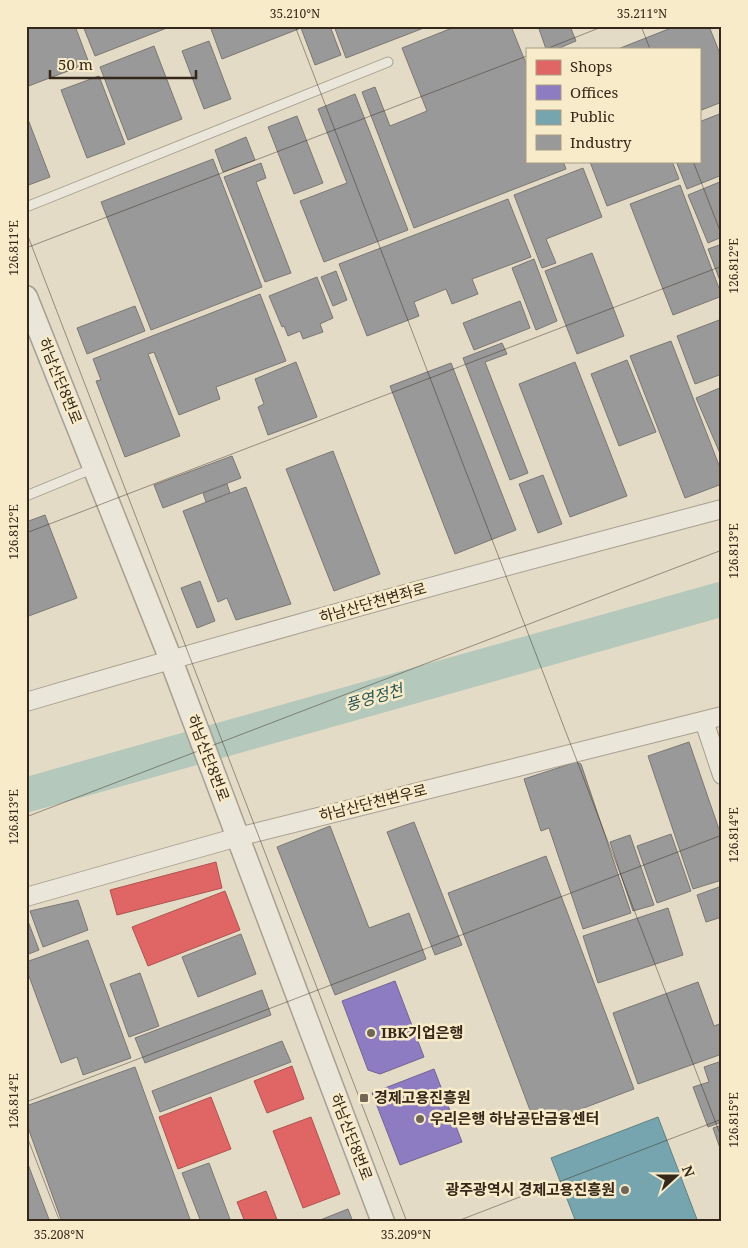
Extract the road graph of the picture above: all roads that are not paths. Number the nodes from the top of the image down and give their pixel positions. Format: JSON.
{"nodes":[{"id":1,"x":388,"y":62,"type":"dead end"},
{"id":2,"x":26,"y":207,"type":"edge"},
{"id":3,"x":26,"y":297,"type":"edge"},
{"id":4,"x":94,"y":468,"type":"junction"},
{"id":5,"x":26,"y":496,"type":"edge"},
{"id":6,"x":722,"y":509,"type":"edge"},
{"id":7,"x":173,"y":667,"type":"junction"},
{"id":8,"x":26,"y":702,"type":"edge"},
{"id":9,"x":722,"y":716,"type":"edge"},
{"id":10,"x":704,"y":721,"type":"junction"},
{"id":11,"x":722,"y":775,"type":"edge"},
{"id":12,"x":235,"y":830,"type":"junction"},
{"id":13,"x":26,"y":897,"type":"edge"},
{"id":14,"x":383,"y":1222,"type":"edge"}],
"edges":[{"from":1,"to":2,"type":"lane"},
{"from":3,"to":4,"type":"street","name":"하남산단8번로"},
{"from":4,"to":5,"type":"lane"},
{"from":4,"to":7,"type":"street","name":"하남산단8번로"},
{"from":6,"to":7,"type":"street","name":"하남산단천변좌로"},
{"from":7,"to":8,"type":"street","name":"하남산단천변좌로"},
{"from":7,"to":12,"type":"street","name":"하남산단8번로"},
{"from":9,"to":10,"type":"street","name":"하남산단천변우로"},
{"from":10,"to":11,"type":"street"},
{"from":10,"to":12,"type":"street","name":"하남산단천변우로"},
{"from":12,"to":13,"type":"street","name":"하남산단천변우로"},
{"from":12,"to":14,"type":"street","name":"하남산단8번로"}]}
